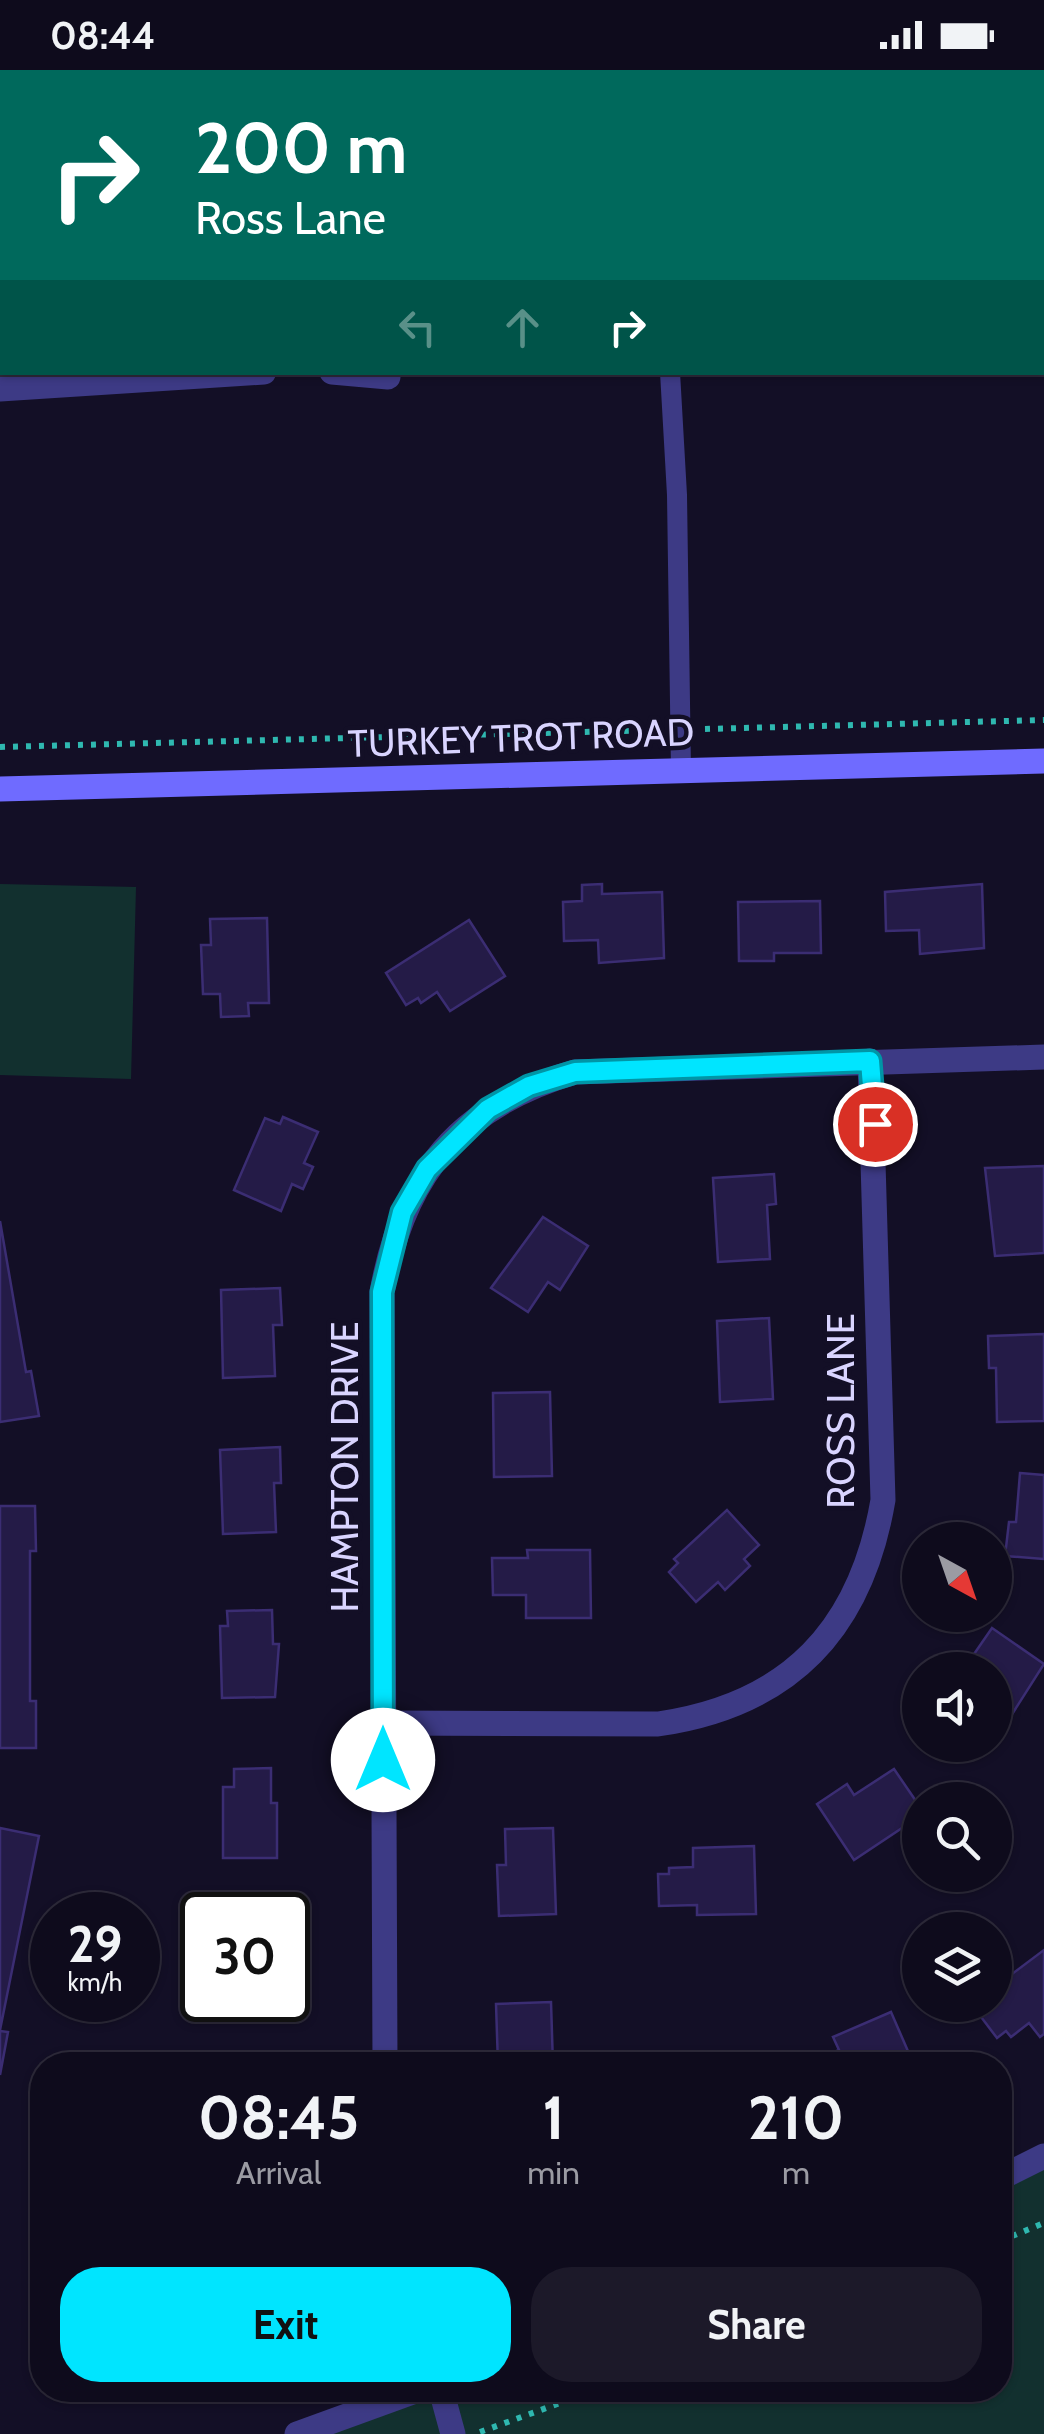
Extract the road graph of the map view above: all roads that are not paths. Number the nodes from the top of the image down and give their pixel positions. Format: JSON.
{"nodes":[{"id":1,"x":217,"y":375,"type":"edge"},
{"id":2,"x":366,"y":375,"type":"edge"},
{"id":3,"x":670,"y":375,"type":"edge"},
{"id":4,"x":388,"y":377,"type":"dead end"},
{"id":5,"x":0,"y":389,"type":"edge"},
{"id":6,"x":1044,"y":761,"type":"edge"},
{"id":7,"x":681,"y":771,"type":"junction"},
{"id":8,"x":0,"y":789,"type":"edge"},
{"id":9,"x":1044,"y":1057,"type":"edge"},
{"id":10,"x":870,"y":1061,"type":"junction"},
{"id":11,"x":383,"y":1722,"type":"junction"},
{"id":12,"x":385,"y":2052,"type":"edge"},
{"id":13,"x":1044,"y":2156,"type":"edge"},
{"id":14,"x":1012,"y":2172,"type":"edge"},
{"id":15,"x":385,"y":2402,"type":"edge"},
{"id":16,"x":444,"y":2402,"type":"edge"},
{"id":17,"x":297,"y":2434,"type":"edge"},
{"id":18,"x":452,"y":2434,"type":"edge"}],
"edges":[{"from":1,"to":5,"type":"street"},
{"from":2,"to":4,"type":"street"},
{"from":3,"to":7,"type":"lane"},
{"from":6,"to":7,"type":"street","name":"TURKEY TROT ROAD"},
{"from":7,"to":8,"type":"street","name":"TURKEY TROT ROAD"},
{"from":9,"to":10,"type":"street","name":"HAMPTON DRIVE"},
{"from":10,"to":11,"type":"street","name":"HAMPTON DRIVE"},
{"from":10,"to":11,"type":"street","name":"ROSS LANE"},
{"from":11,"to":12,"type":"street","name":"HAMPTON DRIVE"},
{"from":13,"to":14,"type":"street"},
{"from":15,"to":17,"type":"street"},
{"from":16,"to":18,"type":"street"}]}
